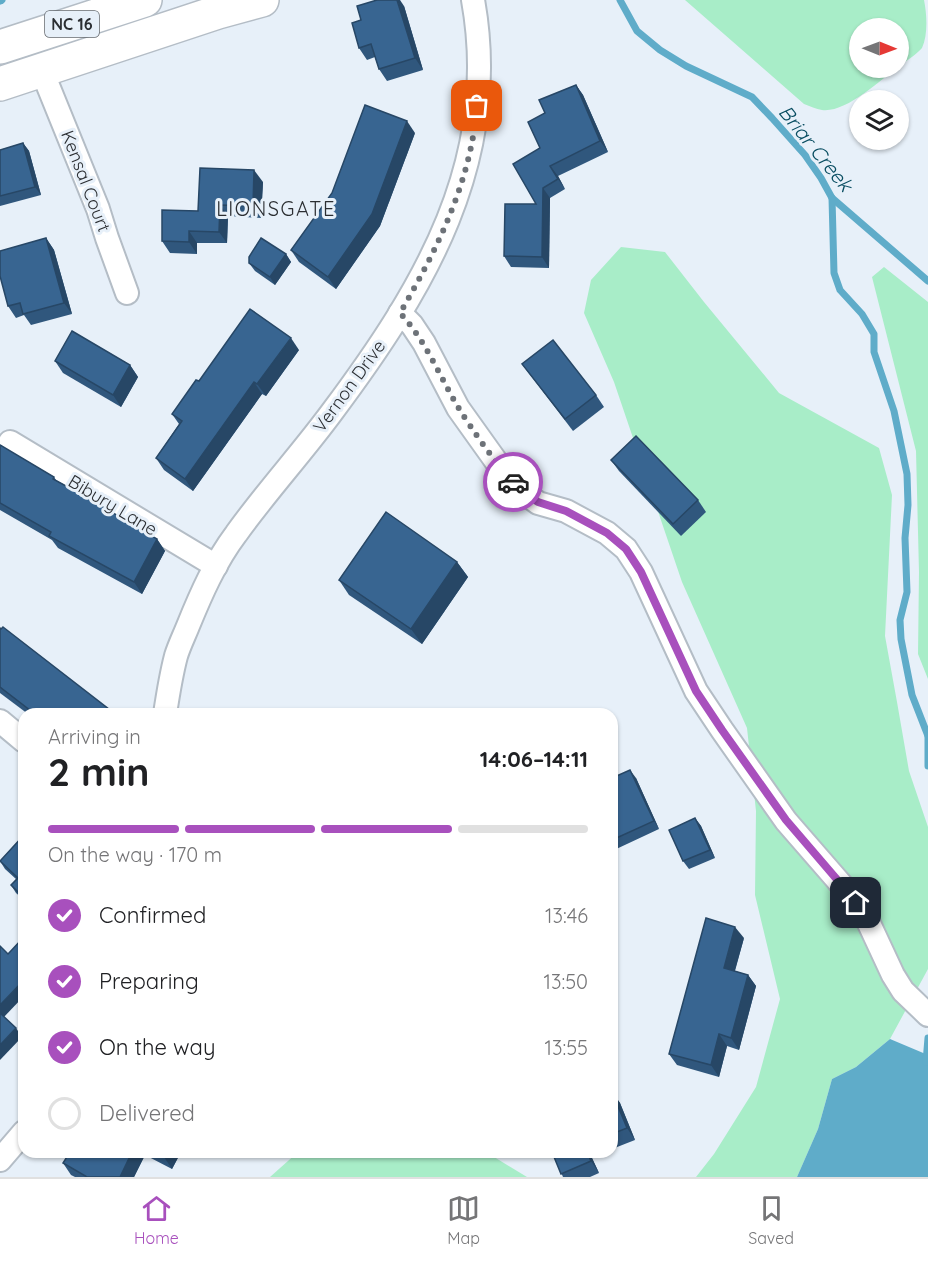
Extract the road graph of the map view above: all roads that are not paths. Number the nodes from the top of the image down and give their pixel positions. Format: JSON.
{"nodes":[{"id":1,"x":145,"y":0,"type":"edge"},
{"id":2,"x":262,"y":0,"type":"edge"},
{"id":3,"x":472,"y":0,"type":"edge"},
{"id":4,"x":214,"y":6,"type":"edge"},
{"id":5,"x":0,"y":47,"type":"edge"},
{"id":6,"x":42,"y":71,"type":"junction"},
{"id":7,"x":0,"y":84,"type":"edge"},
{"id":8,"x":127,"y":293,"type":"dead end"},
{"id":9,"x":400,"y":313,"type":"junction"},
{"id":10,"x":10,"y":442,"type":"dead end"},
{"id":11,"x":216,"y":566,"type":"junction"},
{"id":12,"x":166,"y":708,"type":"edge"},
{"id":13,"x":0,"y":720,"type":"edge"},
{"id":14,"x":18,"y":736,"type":"edge"},
{"id":15,"x":928,"y":1015,"type":"edge"},
{"id":16,"x":18,"y":1139,"type":"edge"},
{"id":17,"x":1,"y":1158,"type":"edge"}],
"edges":[{"from":1,"to":5,"type":"main road","number":"NC 16"},
{"from":2,"to":4,"type":"main road","number":"NC 16"},
{"from":3,"to":9,"type":"street","name":"Vernon Drive"},
{"from":4,"to":6,"type":"main road","number":"NC 16"},
{"from":6,"to":7,"type":"main road","number":"NC 16"},
{"from":6,"to":8,"type":"street","name":"Kensal Court"},
{"from":9,"to":11,"type":"street","name":"Vernon Drive"},
{"from":9,"to":15,"type":"street"},
{"from":10,"to":11,"type":"street","name":"Bibury Lane"},
{"from":11,"to":12,"type":"street","name":"Vernon Drive"},
{"from":13,"to":14,"type":"street"},
{"from":16,"to":17,"type":"street"}]}
